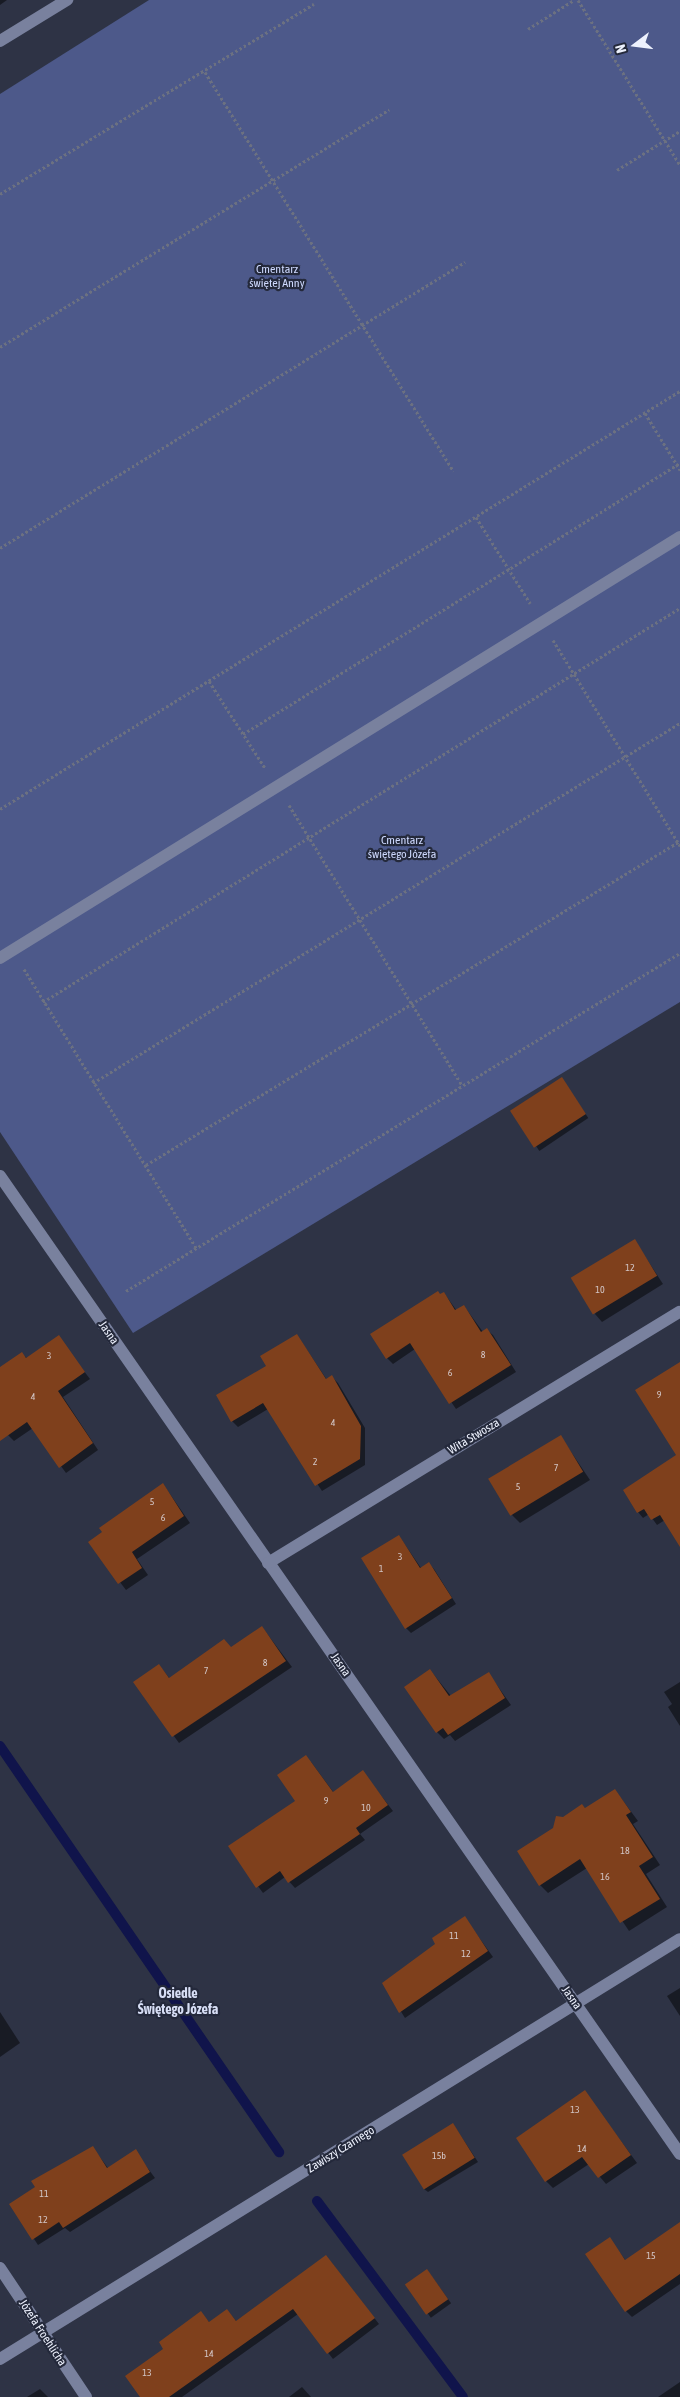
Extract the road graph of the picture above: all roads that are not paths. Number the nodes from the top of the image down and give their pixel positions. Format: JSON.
{"nodes":[{"id":1,"x":67,"y":0,"type":"edge"},
{"id":2,"x":0,"y":41,"type":"edge"},
{"id":3,"x":680,"y":537,"type":"edge"},
{"id":4,"x":0,"y":958,"type":"edge"},
{"id":5,"x":0,"y":1176,"type":"edge"},
{"id":6,"x":680,"y":1312,"type":"edge"},
{"id":7,"x":268,"y":1563,"type":"junction"},
{"id":8,"x":680,"y":1939,"type":"edge"},
{"id":9,"x":575,"y":2004,"type":"junction"},
{"id":10,"x":680,"y":2154,"type":"edge"},
{"id":11,"x":0,"y":2268,"type":"edge"},
{"id":12,"x":42,"y":2333,"type":"junction"},
{"id":13,"x":0,"y":2359,"type":"edge"},
{"id":14,"x":86,"y":2397,"type":"edge"}],
"edges":[{"from":1,"to":2,"type":"street"},
{"from":3,"to":4,"type":"street"},
{"from":5,"to":7,"type":"street","name":"Jasna"},
{"from":6,"to":7,"type":"street","name":"Wita Stwosza"},
{"from":7,"to":9,"type":"street","name":"Jasna"},
{"from":8,"to":9,"type":"street","name":"Zawiszy Czarnego"},
{"from":9,"to":10,"type":"street","name":"Jasna"},
{"from":9,"to":12,"type":"street","name":"Zawiszy Czarnego"},
{"from":11,"to":12,"type":"street","name":"Józefa Froehlicha"},
{"from":12,"to":13,"type":"street","name":"Zawiszy Czarnego"},
{"from":12,"to":14,"type":"street","name":"Józefa Froehlicha"}]}
